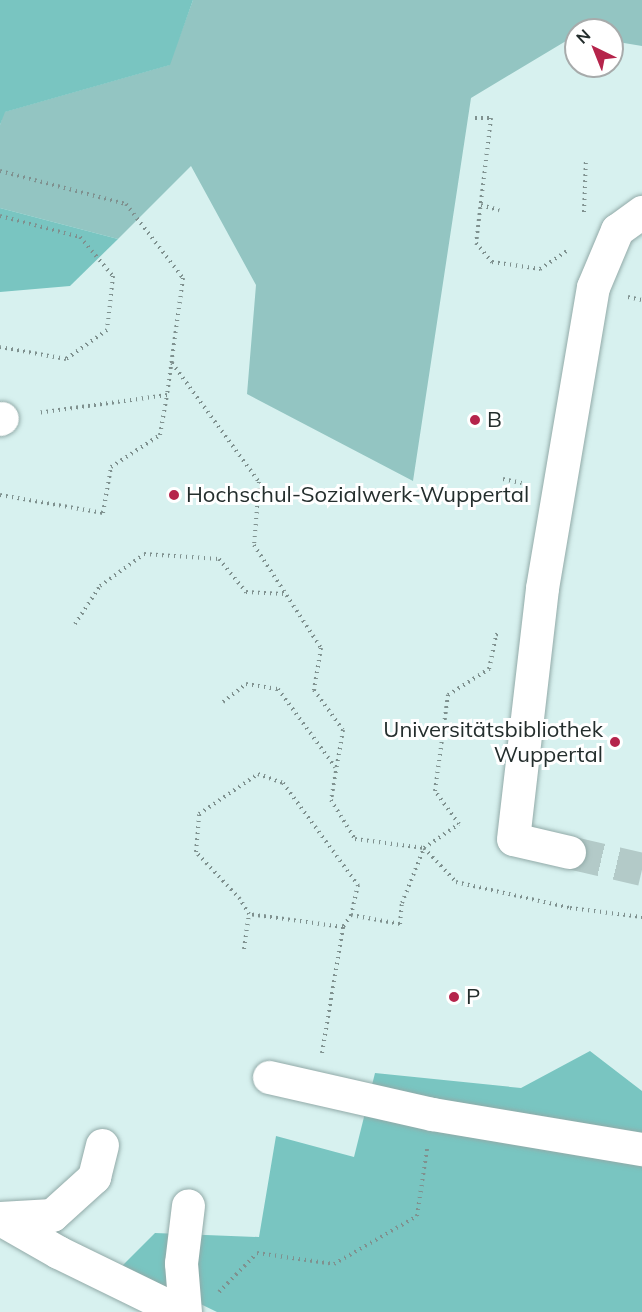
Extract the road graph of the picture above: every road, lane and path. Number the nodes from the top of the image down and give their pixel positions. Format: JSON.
{"nodes":[{"id":1,"x":475,"y":118,"type":"dead end"},
{"id":2,"x":0,"y":171,"type":"edge"},
{"id":3,"x":481,"y":206,"type":"junction"},
{"id":4,"x":499,"y":210,"type":"dead end"},
{"id":5,"x":642,"y":212,"type":"edge"},
{"id":6,"x":0,"y":216,"type":"edge"},
{"id":7,"x":575,"y":246,"type":"dead end"},
{"id":8,"x":0,"y":347,"type":"edge"},
{"id":9,"x":172,"y":363,"type":"junction"},
{"id":10,"x":167,"y":395,"type":"junction"},
{"id":11,"x":1,"y":418,"type":"edge"},
{"id":12,"x":0,"y":495,"type":"edge"},
{"id":13,"x":286,"y":594,"type":"junction"},
{"id":14,"x":75,"y":624,"type":"dead end"},
{"id":15,"x":496,"y":635,"type":"dead end"},
{"id":16,"x":223,"y":702,"type":"dead end"},
{"id":17,"x":335,"y":768,"type":"junction"},
{"id":18,"x":424,"y":848,"type":"junction"},
{"id":19,"x":569,"y":852,"type":"tunnel mouth"},
{"id":20,"x":249,"y":914,"type":"junction"},
{"id":21,"x":351,"y":915,"type":"junction"},
{"id":22,"x":642,"y":917,"type":"edge"},
{"id":23,"x":343,"y":927,"type":"junction"},
{"id":24,"x":244,"y":949,"type":"dead end"},
{"id":25,"x":269,"y":1077,"type":"dead end"},
{"id":26,"x":316,"y":1089,"type":"junction"},
{"id":27,"x":432,"y":1114,"type":"junction"},
{"id":28,"x":102,"y":1145,"type":"dead end"},
{"id":29,"x":642,"y":1149,"type":"edge"},
{"id":30,"x":188,"y":1205,"type":"dead end"},
{"id":31,"x":0,"y":1218,"type":"edge"},
{"id":32,"x":216,"y":1295,"type":"dead end"},
{"id":33,"x":183,"y":1312,"type":"edge"}],
"edges":[{"from":1,"to":3,"type":"path"},
{"from":2,"to":9,"type":"path"},
{"from":3,"to":4,"type":"path"},
{"from":3,"to":7,"type":"path"},
{"from":5,"to":19,"type":"street"},
{"from":6,"to":8,"type":"path"},
{"from":9,"to":10,"type":"path"},
{"from":9,"to":13,"type":"path"},
{"from":10,"to":11,"type":"path"},
{"from":10,"to":12,"type":"path"},
{"from":13,"to":14,"type":"path"},
{"from":13,"to":17,"type":"path"},
{"from":15,"to":18,"type":"path"},
{"from":16,"to":17,"type":"path"},
{"from":17,"to":18,"type":"path"},
{"from":18,"to":21,"type":"path"},
{"from":18,"to":22,"type":"path"},
{"from":20,"to":21,"type":"path"},
{"from":20,"to":23,"type":"path"},
{"from":20,"to":24,"type":"path"},
{"from":21,"to":23,"type":"path"},
{"from":23,"to":26,"type":"path"},
{"from":25,"to":26,"type":"street"},
{"from":26,"to":27,"type":"street"},
{"from":27,"to":29,"type":"street"},
{"from":27,"to":32,"type":"path"},
{"from":28,"to":31,"type":"street"},
{"from":30,"to":33,"type":"street"},
{"from":31,"to":33,"type":"street"}]}
